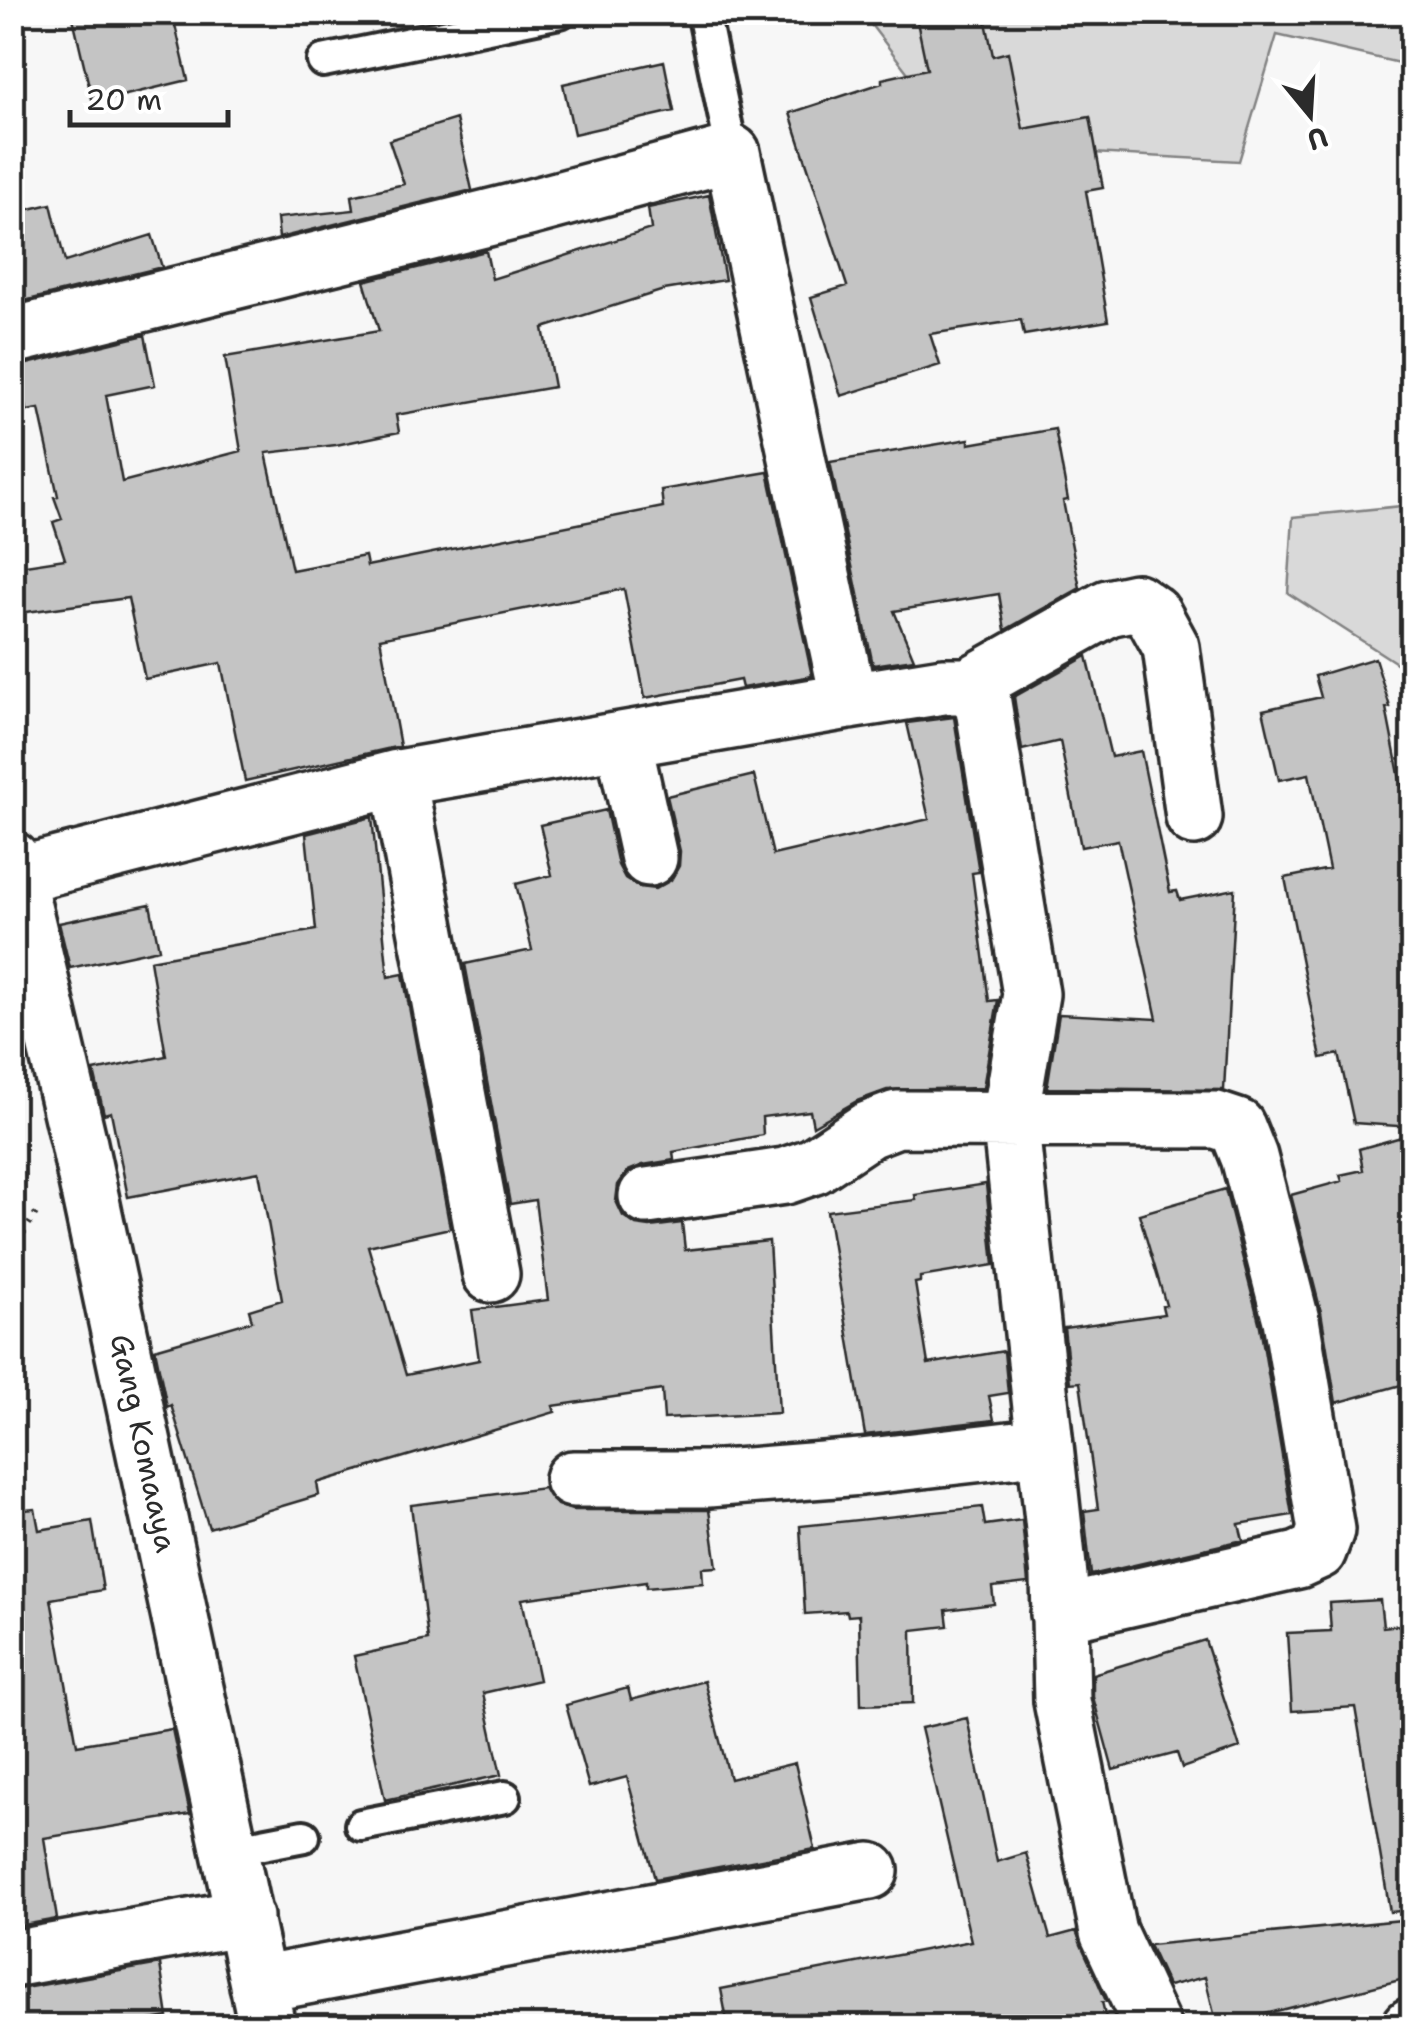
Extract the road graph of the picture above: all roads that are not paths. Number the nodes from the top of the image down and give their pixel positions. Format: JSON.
{"nodes":[{"id":1,"x":560,"y":12,"type":"edge"},
{"id":2,"x":703,"y":12,"type":"edge"},
{"id":3,"x":323,"y":61,"type":"dead end"},
{"id":4,"x":732,"y":153,"type":"junction"},
{"id":5,"x":12,"y":336,"type":"edge"},
{"id":6,"x":969,"y":686,"type":"junction"},
{"id":7,"x":849,"y":701,"type":"junction"},
{"id":8,"x":623,"y":740,"type":"junction"},
{"id":9,"x":398,"y":778,"type":"junction"},
{"id":10,"x":1194,"y":818,"type":"dead end"},
{"id":11,"x":649,"y":858,"type":"dead end"},
{"id":12,"x":14,"y":868,"type":"edge"},
{"id":13,"x":1010,"y":1118,"type":"junction"},
{"id":14,"x":647,"y":1196,"type":"dead end"},
{"id":15,"x":490,"y":1274,"type":"dead end"},
{"id":16,"x":1044,"y":1446,"type":"junction"},
{"id":17,"x":574,"y":1479,"type":"dead end"},
{"id":18,"x":1060,"y":1614,"type":"junction"},
{"id":19,"x":505,"y":1797,"type":"dead end"},
{"id":20,"x":361,"y":1825,"type":"dead end"},
{"id":21,"x":304,"y":1836,"type":"dead end"},
{"id":22,"x":231,"y":1850,"type":"junction"},
{"id":23,"x":870,"y":1871,"type":"dead end"},
{"id":24,"x":245,"y":1918,"type":"junction"},
{"id":25,"x":12,"y":1959,"type":"edge"},
{"id":26,"x":263,"y":2006,"type":"edge"},
{"id":27,"x":1152,"y":2026,"type":"edge"}],
"edges":[{"from":1,"to":3,"type":"lane"},
{"from":2,"to":4,"type":"lane"},
{"from":4,"to":5,"type":"street"},
{"from":4,"to":7,"type":"street"},
{"from":6,"to":7,"type":"street"},
{"from":6,"to":10,"type":"street"},
{"from":6,"to":13,"type":"street"},
{"from":7,"to":8,"type":"street"},
{"from":8,"to":9,"type":"street"},
{"from":8,"to":11,"type":"street"},
{"from":9,"to":12,"type":"street"},
{"from":9,"to":15,"type":"street"},
{"from":12,"to":22,"type":"street","name":"Gang Komaaya"},
{"from":13,"to":14,"type":"street"},
{"from":13,"to":16,"type":"street"},
{"from":13,"to":18,"type":"street"},
{"from":16,"to":17,"type":"street"},
{"from":16,"to":18,"type":"street"},
{"from":18,"to":27,"type":"street"},
{"from":19,"to":20,"type":"lane"},
{"from":21,"to":22,"type":"lane"},
{"from":22,"to":24,"type":"street","name":"Gang Komaaya"},
{"from":23,"to":26,"type":"street"},
{"from":24,"to":25,"type":"street"},
{"from":24,"to":26,"type":"street","name":"Gang Komaaya"}]}
